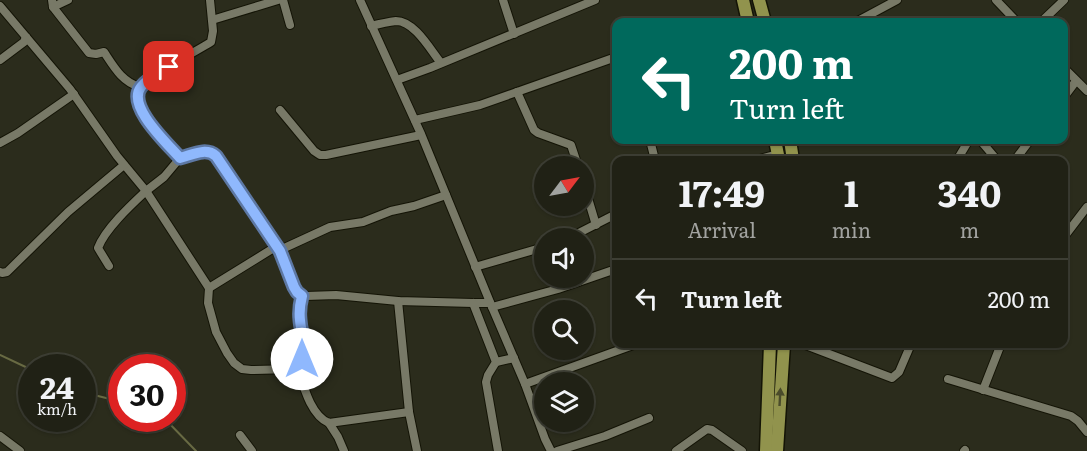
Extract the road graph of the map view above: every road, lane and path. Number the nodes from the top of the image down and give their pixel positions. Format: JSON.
{"nodes":[{"id":1,"x":68,"y":0,"type":"edge"},
{"id":2,"x":210,"y":0,"type":"edge"},
{"id":3,"x":278,"y":0,"type":"edge"},
{"id":4,"x":283,"y":0,"type":"edge"},
{"id":5,"x":360,"y":0,"type":"edge"},
{"id":6,"x":503,"y":0,"type":"edge"},
{"id":7,"x":595,"y":0,"type":"edge"},
{"id":8,"x":743,"y":0,"type":"edge"},
{"id":9,"x":759,"y":0,"type":"edge"},
{"id":10,"x":897,"y":0,"type":"edge"},
{"id":11,"x":996,"y":0,"type":"edge"},
{"id":12,"x":1064,"y":0,"type":"edge"},
{"id":13,"x":52,"y":4,"type":"edge"},
{"id":14,"x":0,"y":6,"type":"edge"},
{"id":15,"x":747,"y":18,"type":"edge"},
{"id":16,"x":764,"y":18,"type":"edge"},
{"id":17,"x":863,"y":18,"type":"edge"},
{"id":18,"x":1013,"y":18,"type":"edge"},
{"id":19,"x":1045,"y":18,"type":"edge"},
{"id":20,"x":213,"y":20,"type":"junction"},
{"id":21,"x":290,"y":25,"type":"dead end"},
{"id":22,"x":371,"y":26,"type":"junction"},
{"id":23,"x":514,"y":34,"type":"junction"},
{"id":24,"x":26,"y":40,"type":"junction"},
{"id":25,"x":430,"y":50,"type":"junction"},
{"id":26,"x":612,"y":58,"type":"edge"},
{"id":27,"x":0,"y":60,"type":"edge"},
{"id":28,"x":441,"y":63,"type":"junction"},
{"id":29,"x":425,"y":69,"type":"junction"},
{"id":30,"x":1068,"y":72,"type":"edge"},
{"id":31,"x":397,"y":80,"type":"junction"},
{"id":32,"x":1076,"y":81,"type":"junction"},
{"id":33,"x":140,"y":87,"type":"junction"},
{"id":34,"x":1087,"y":91,"type":"edge"},
{"id":35,"x":517,"y":92,"type":"junction"},
{"id":36,"x":1068,"y":92,"type":"edge"},
{"id":37,"x":74,"y":94,"type":"junction"},
{"id":38,"x":280,"y":110,"type":"dead end"},
{"id":39,"x":415,"y":120,"type":"junction"},
{"id":40,"x":421,"y":135,"type":"junction"},
{"id":41,"x":0,"y":143,"type":"edge"},
{"id":42,"x":983,"y":144,"type":"edge"},
{"id":43,"x":575,"y":156,"type":"edge"},
{"id":44,"x":994,"y":156,"type":"edge"},
{"id":45,"x":180,"y":158,"type":"junction"},
{"id":46,"x":124,"y":165,"type":"junction"},
{"id":47,"x":146,"y":191,"type":"junction"},
{"id":48,"x":446,"y":195,"type":"junction"},
{"id":49,"x":1087,"y":207,"type":"edge"},
{"id":50,"x":593,"y":216,"type":"edge"},
{"id":51,"x":612,"y":216,"type":"edge"},
{"id":52,"x":596,"y":225,"type":"junction"},
{"id":53,"x":590,"y":228,"type":"edge"},
{"id":54,"x":1068,"y":232,"type":"edge"},
{"id":55,"x":278,"y":248,"type":"junction"},
{"id":56,"x":534,"y":250,"type":"edge"},
{"id":57,"x":109,"y":266,"type":"dead end"},
{"id":58,"x":475,"y":267,"type":"junction"},
{"id":59,"x":612,"y":270,"type":"edge"},
{"id":60,"x":0,"y":272,"type":"edge"},
{"id":61,"x":209,"y":288,"type":"junction"},
{"id":62,"x":302,"y":296,"type":"junction"},
{"id":63,"x":398,"y":301,"type":"junction"},
{"id":64,"x":473,"y":303,"type":"junction"},
{"id":65,"x":491,"y":305,"type":"junction"},
{"id":66,"x":625,"y":348,"type":"edge"},
{"id":67,"x":770,"y":348,"type":"edge"},
{"id":68,"x":783,"y":348,"type":"edge"},
{"id":69,"x":813,"y":348,"type":"edge"},
{"id":70,"x":909,"y":348,"type":"edge"},
{"id":71,"x":999,"y":348,"type":"edge"},
{"id":72,"x":514,"y":358,"type":"junction"},
{"id":73,"x":496,"y":362,"type":"junction"},
{"id":74,"x":296,"y":370,"type":"junction"},
{"id":75,"x":948,"y":379,"type":"dead end"},
{"id":76,"x":525,"y":384,"type":"junction"},
{"id":77,"x":983,"y":390,"type":"junction"},
{"id":78,"x":409,"y":412,"type":"junction"},
{"id":79,"x":649,"y":418,"type":"dead end"},
{"id":80,"x":329,"y":423,"type":"junction"},
{"id":81,"x":1087,"y":432,"type":"edge"},
{"id":82,"x":240,"y":435,"type":"dead end"},
{"id":83,"x":0,"y":436,"type":"edge"},
{"id":84,"x":20,"y":451,"type":"edge"},
{"id":85,"x":252,"y":451,"type":"edge"},
{"id":86,"x":344,"y":451,"type":"edge"},
{"id":87,"x":417,"y":451,"type":"edge"},
{"id":88,"x":498,"y":451,"type":"edge"},
{"id":89,"x":551,"y":451,"type":"edge"},
{"id":90,"x":557,"y":451,"type":"edge"},
{"id":91,"x":676,"y":451,"type":"edge"},
{"id":92,"x":742,"y":451,"type":"edge"},
{"id":93,"x":766,"y":451,"type":"edge"},
{"id":94,"x":777,"y":451,"type":"edge"}],
"edges":[{"from":1,"to":13,"type":"street"},
{"from":2,"to":20,"type":"street"},
{"from":3,"to":20,"type":"street"},
{"from":4,"to":21,"type":"street"},
{"from":5,"to":22,"type":"street"},
{"from":6,"to":23,"type":"street"},
{"from":7,"to":23,"type":"street"},
{"from":8,"to":15,"type":"main road"},
{"from":9,"to":16,"type":"main road"},
{"from":10,"to":17,"type":"street"},
{"from":11,"to":18,"type":"street"},
{"from":12,"to":19,"type":"street"},
{"from":13,"to":33,"type":"street"},
{"from":14,"to":24,"type":"street"},
{"from":20,"to":33,"type":"street"},
{"from":22,"to":25,"type":"street"},
{"from":22,"to":31,"type":"street"},
{"from":23,"to":28,"type":"street"},
{"from":24,"to":27,"type":"street"},
{"from":24,"to":37,"type":"street"},
{"from":25,"to":28,"type":"street"},
{"from":25,"to":29,"type":"street"},
{"from":26,"to":35,"type":"street"},
{"from":28,"to":29,"type":"street"},
{"from":29,"to":31,"type":"street"},
{"from":30,"to":32,"type":"street"},
{"from":31,"to":39,"type":"street"},
{"from":32,"to":34,"type":"street"},
{"from":32,"to":36,"type":"street"},
{"from":33,"to":45,"type":"street"},
{"from":35,"to":39,"type":"street"},
{"from":35,"to":43,"type":"street"},
{"from":37,"to":41,"type":"street"},
{"from":37,"to":46,"type":"street"},
{"from":38,"to":40,"type":"street"},
{"from":39,"to":40,"type":"street"},
{"from":40,"to":48,"type":"street"},
{"from":42,"to":44,"type":"street"},
{"from":45,"to":47,"type":"street"},
{"from":45,"to":55,"type":"street"},
{"from":46,"to":47,"type":"street"},
{"from":46,"to":60,"type":"street"},
{"from":47,"to":57,"type":"street"},
{"from":47,"to":61,"type":"street"},
{"from":48,"to":55,"type":"street"},
{"from":48,"to":58,"type":"street"},
{"from":49,"to":54,"type":"street"},
{"from":50,"to":52,"type":"street"},
{"from":51,"to":52,"type":"street"},
{"from":52,"to":53,"type":"street"},
{"from":55,"to":61,"type":"street"},
{"from":55,"to":62,"type":"street"},
{"from":56,"to":58,"type":"street"},
{"from":58,"to":65,"type":"street"},
{"from":59,"to":65,"type":"street"},
{"from":61,"to":74,"type":"street"},
{"from":62,"to":63,"type":"street"},
{"from":62,"to":74,"type":"street"},
{"from":63,"to":64,"type":"street"},
{"from":63,"to":78,"type":"street"},
{"from":64,"to":65,"type":"street"},
{"from":64,"to":73,"type":"street"},
{"from":65,"to":72,"type":"street"},
{"from":66,"to":76,"type":"street"},
{"from":67,"to":93,"type":"main road"},
{"from":94,"to":68,"type":"main road","one_way":true},
{"from":69,"to":70,"type":"street"},
{"from":71,"to":77,"type":"street"},
{"from":72,"to":73,"type":"street"},
{"from":72,"to":76,"type":"street"},
{"from":73,"to":88,"type":"street"},
{"from":74,"to":80,"type":"street"},
{"from":75,"to":77,"type":"street"},
{"from":76,"to":89,"type":"street"},
{"from":77,"to":81,"type":"street"},
{"from":78,"to":80,"type":"street"},
{"from":78,"to":87,"type":"street"},
{"from":79,"to":90,"type":"street"},
{"from":80,"to":86,"type":"street"},
{"from":82,"to":85,"type":"street"},
{"from":83,"to":84,"type":"street"},
{"from":91,"to":92,"type":"street"}]}
